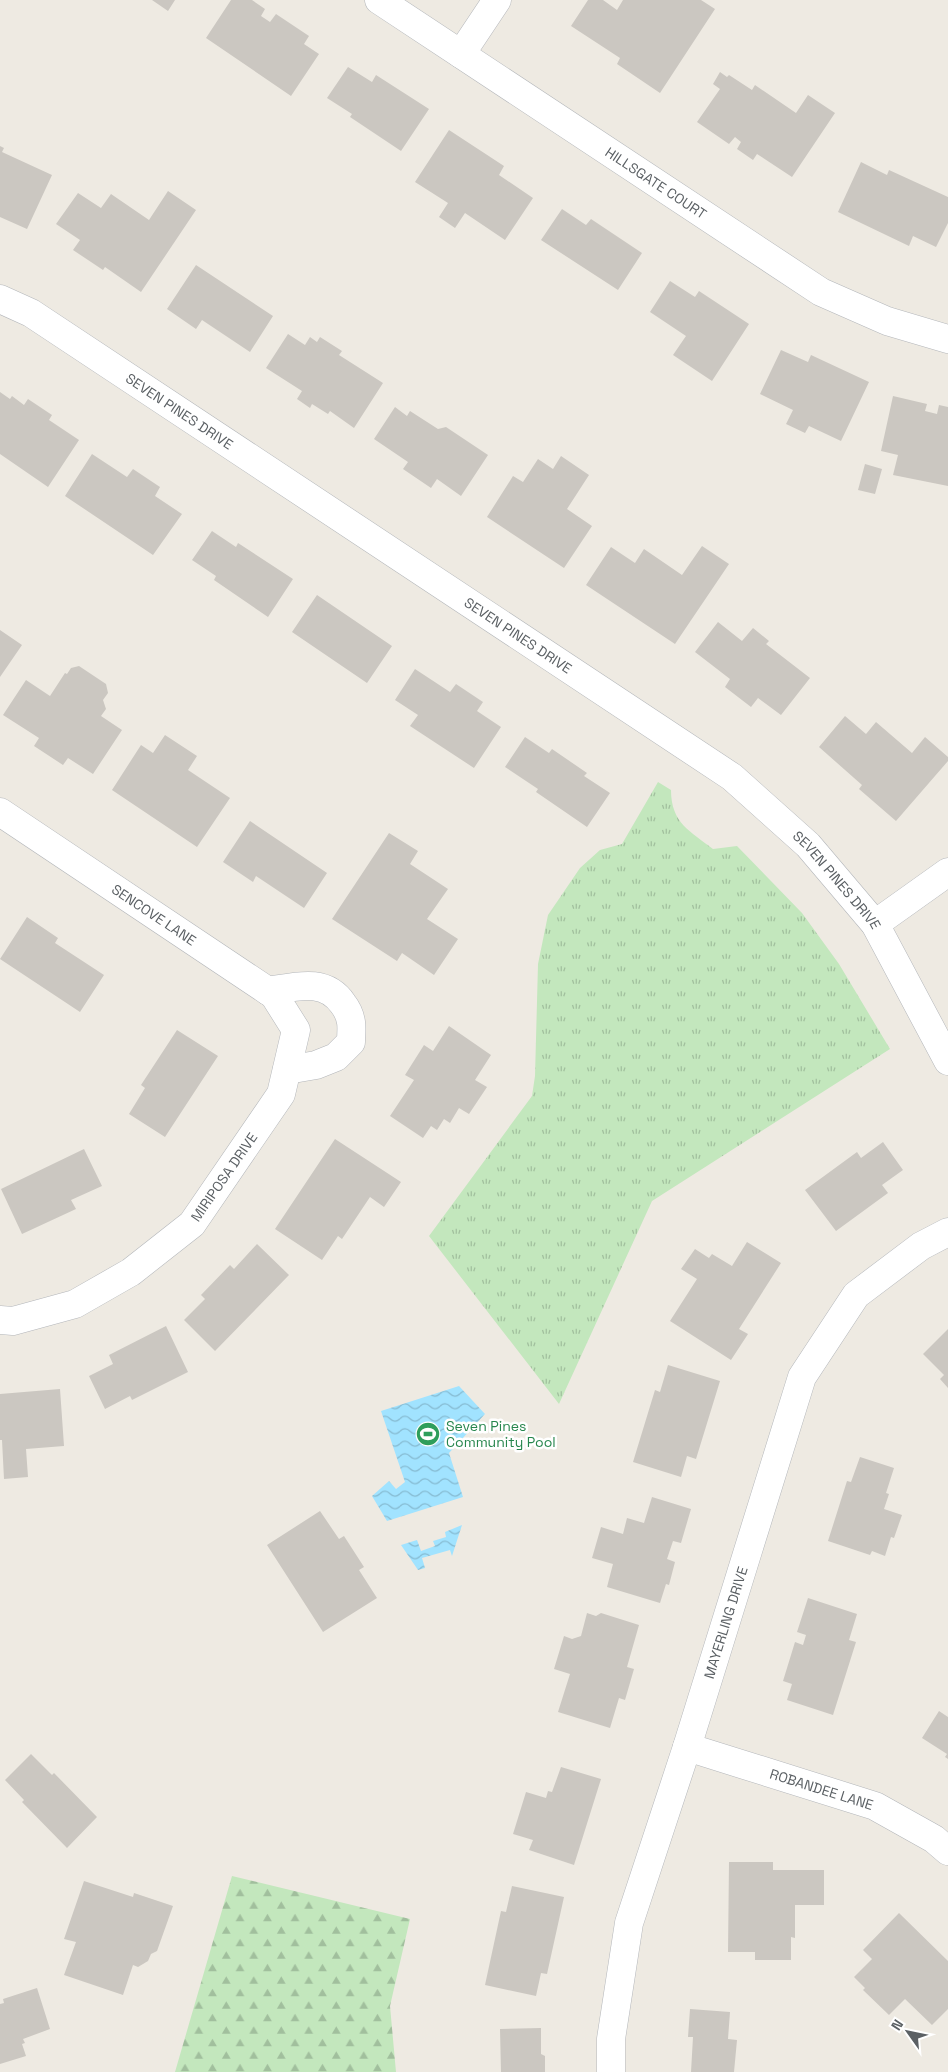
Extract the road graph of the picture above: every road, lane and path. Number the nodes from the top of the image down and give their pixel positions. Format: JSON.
{"nodes":[{"id":1,"x":379,"y":0,"type":"edge"},
{"id":2,"x":497,"y":0,"type":"edge"},
{"id":3,"x":461,"y":54,"type":"junction"},
{"id":4,"x":0,"y":299,"type":"edge"},
{"id":5,"x":948,"y":339,"type":"edge"},
{"id":6,"x":0,"y":812,"type":"edge"},
{"id":7,"x":948,"y":872,"type":"edge"},
{"id":8,"x":875,"y":924,"type":"junction"},
{"id":9,"x":268,"y":991,"type":"junction"},
{"id":10,"x":296,"y":1030,"type":"joint"},
{"id":11,"x":948,"y":1061,"type":"edge"},
{"id":12,"x":287,"y":1070,"type":"junction"},
{"id":13,"x":948,"y":1232,"type":"edge"},
{"id":14,"x":0,"y":1320,"type":"edge"},
{"id":15,"x":687,"y":1747,"type":"junction"},
{"id":16,"x":948,"y":1851,"type":"edge"},
{"id":17,"x":611,"y":2072,"type":"edge"}],
"edges":[{"from":1,"to":3,"type":"street","name":"HILLSGATE COURT"},
{"from":2,"to":3,"type":"street"},
{"from":3,"to":5,"type":"street","name":"HILLSGATE COURT"},
{"from":4,"to":8,"type":"street","name":"SEVEN PINES DRIVE"},
{"from":6,"to":9,"type":"street","name":"SENCOVE LANE"},
{"from":7,"to":8,"type":"street"},
{"from":8,"to":11,"type":"street","name":"SEVEN PINES DRIVE"},
{"from":9,"to":10,"type":"street","name":"SENCOVE LANE"},
{"from":9,"to":12,"type":"street"},
{"from":10,"to":12,"type":"street","name":"MIRIPOSA DRIVE"},
{"from":12,"to":14,"type":"street","name":"MIRIPOSA DRIVE"},
{"from":13,"to":15,"type":"street","name":"MAYERLING DRIVE"},
{"from":15,"to":16,"type":"street","name":"ROBANDEE LANE"},
{"from":15,"to":17,"type":"street","name":"MAYERLING DRIVE"}]}
